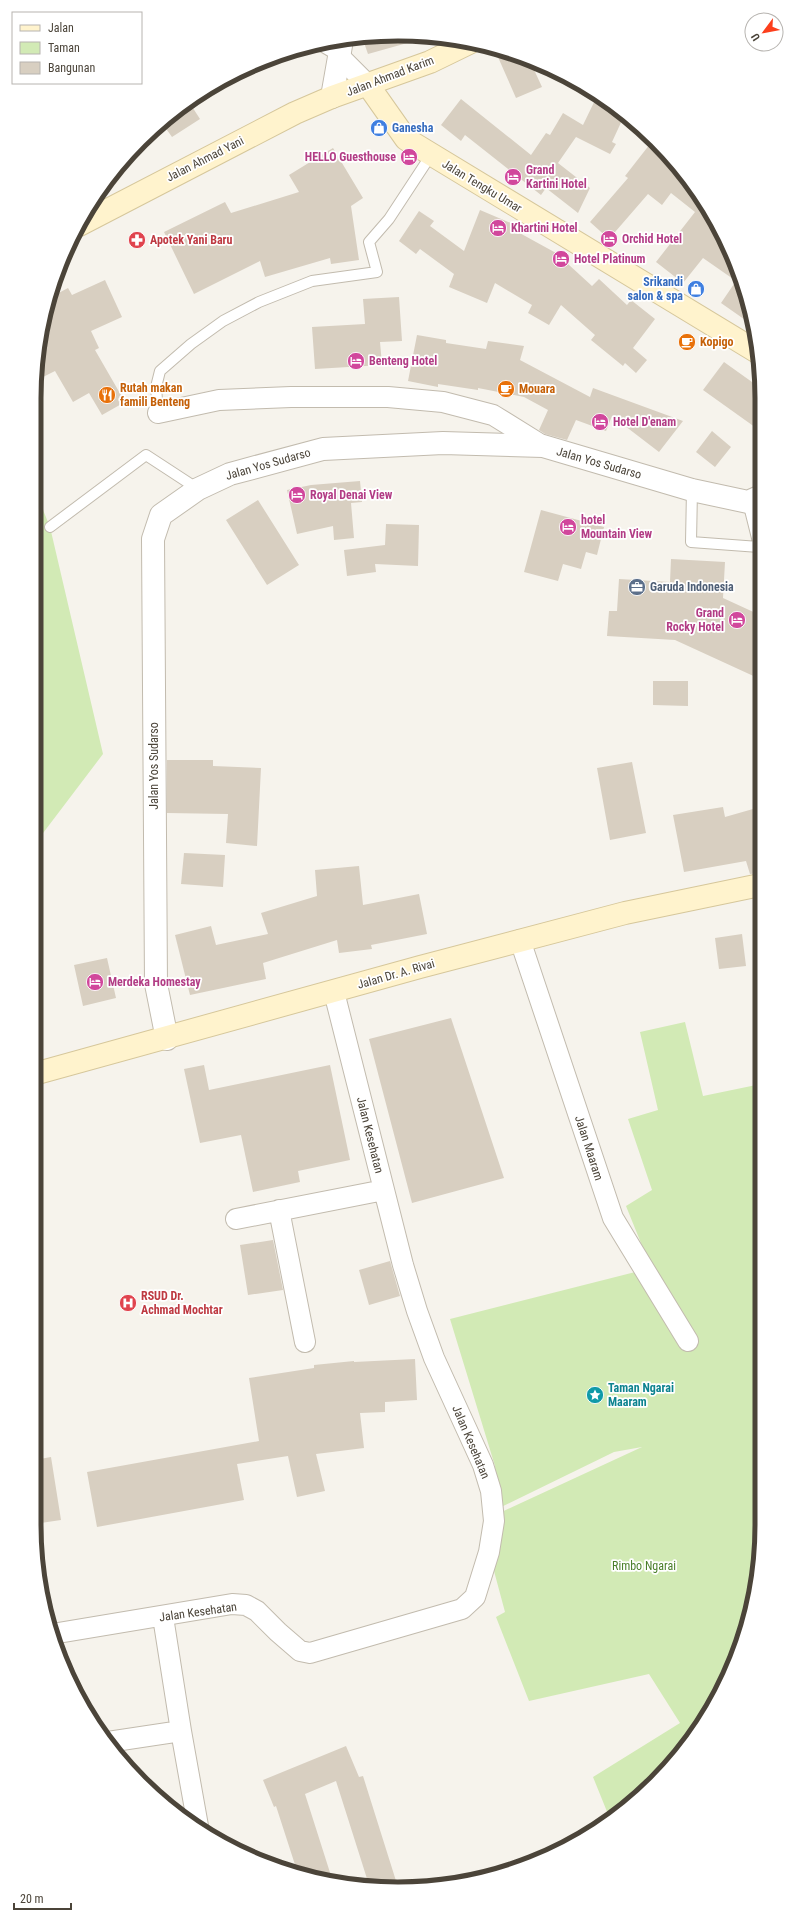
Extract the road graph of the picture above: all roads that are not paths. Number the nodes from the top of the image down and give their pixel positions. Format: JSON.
{"nodes":[{"id":1,"x":460,"y":47,"type":"edge"},
{"id":2,"x":341,"y":49,"type":"edge"},
{"id":3,"x":368,"y":85,"type":"junction"},
{"id":4,"x":332,"y":97,"type":"junction"},
{"id":5,"x":431,"y":155,"type":"junction"},
{"id":6,"x":88,"y":220,"type":"edge"},
{"id":7,"x":752,"y":349,"type":"edge"},
{"id":8,"x":158,"y":413,"type":"joint"},
{"id":9,"x":543,"y":446,"type":"junction"},
{"id":10,"x":198,"y":489,"type":"junction"},
{"id":11,"x":692,"y":490,"type":"junction"},
{"id":12,"x":754,"y":499,"type":"edge"},
{"id":13,"x":50,"y":526,"type":"dead end"},
{"id":14,"x":755,"y":546,"type":"edge"},
{"id":15,"x":755,"y":886,"type":"edge"},
{"id":16,"x":520,"y":940,"type":"junction"},
{"id":17,"x":334,"y":992,"type":"junction"},
{"id":18,"x":167,"y":1039,"type":"junction"},
{"id":19,"x":41,"y":1072,"type":"edge"},
{"id":20,"x":384,"y":1190,"type":"junction"},
{"id":21,"x":280,"y":1210,"type":"junction"},
{"id":22,"x":236,"y":1219,"type":"dead end"},
{"id":23,"x":688,"y":1340,"type":"dead end"},
{"id":24,"x":305,"y":1342,"type":"dead end"},
{"id":25,"x":163,"y":1616,"type":"junction"},
{"id":26,"x":58,"y":1633,"type":"edge"},
{"id":27,"x":180,"y":1731,"type":"junction"},
{"id":28,"x":114,"y":1741,"type":"edge"},
{"id":29,"x":197,"y":1820,"type":"edge"}],
"edges":[{"from":1,"to":3,"type":"main road","name":"Jalan Ahmad Karim"},
{"from":2,"to":3,"type":"street"},
{"from":2,"to":4,"type":"street"},
{"from":3,"to":4,"type":"main road","name":"Jalan Ahmad Karim"},
{"from":3,"to":5,"type":"main road","name":"Jalan Tengku Umar"},
{"from":4,"to":6,"type":"main road","name":"Jalan Ahmad Yani"},
{"from":5,"to":7,"type":"main road","name":"Jalan Tengku Umar"},
{"from":5,"to":8,"type":"lane"},
{"from":8,"to":9,"type":"street"},
{"from":9,"to":10,"type":"street","name":"Jalan Yos Sudarso"},
{"from":9,"to":11,"type":"street","name":"Jalan Yos Sudarso"},
{"from":10,"to":13,"type":"lane"},
{"from":10,"to":18,"type":"street","name":"Jalan Yos Sudarso"},
{"from":11,"to":12,"type":"street","name":"Jalan Yos Sudarso"},
{"from":11,"to":14,"type":"lane"},
{"from":15,"to":16,"type":"main road","name":"Jalan Dr. A. Rivai"},
{"from":16,"to":17,"type":"main road","name":"Jalan Dr. A. Rivai"},
{"from":16,"to":23,"type":"street","name":"Jalan Maaram"},
{"from":17,"to":18,"type":"main road","name":"Jalan Dr. A. Rivai"},
{"from":17,"to":20,"type":"street","name":"Jalan Kesehatan"},
{"from":18,"to":19,"type":"main road","name":"Jalan Dr. A. Rivai"},
{"from":20,"to":21,"type":"street"},
{"from":20,"to":25,"type":"street","name":"Jalan Kesehatan"},
{"from":21,"to":22,"type":"street"},
{"from":21,"to":24,"type":"street"},
{"from":25,"to":26,"type":"street","name":"Jalan Kesehatan"},
{"from":25,"to":27,"type":"street"},
{"from":27,"to":28,"type":"street"},
{"from":27,"to":29,"type":"street"}]}
